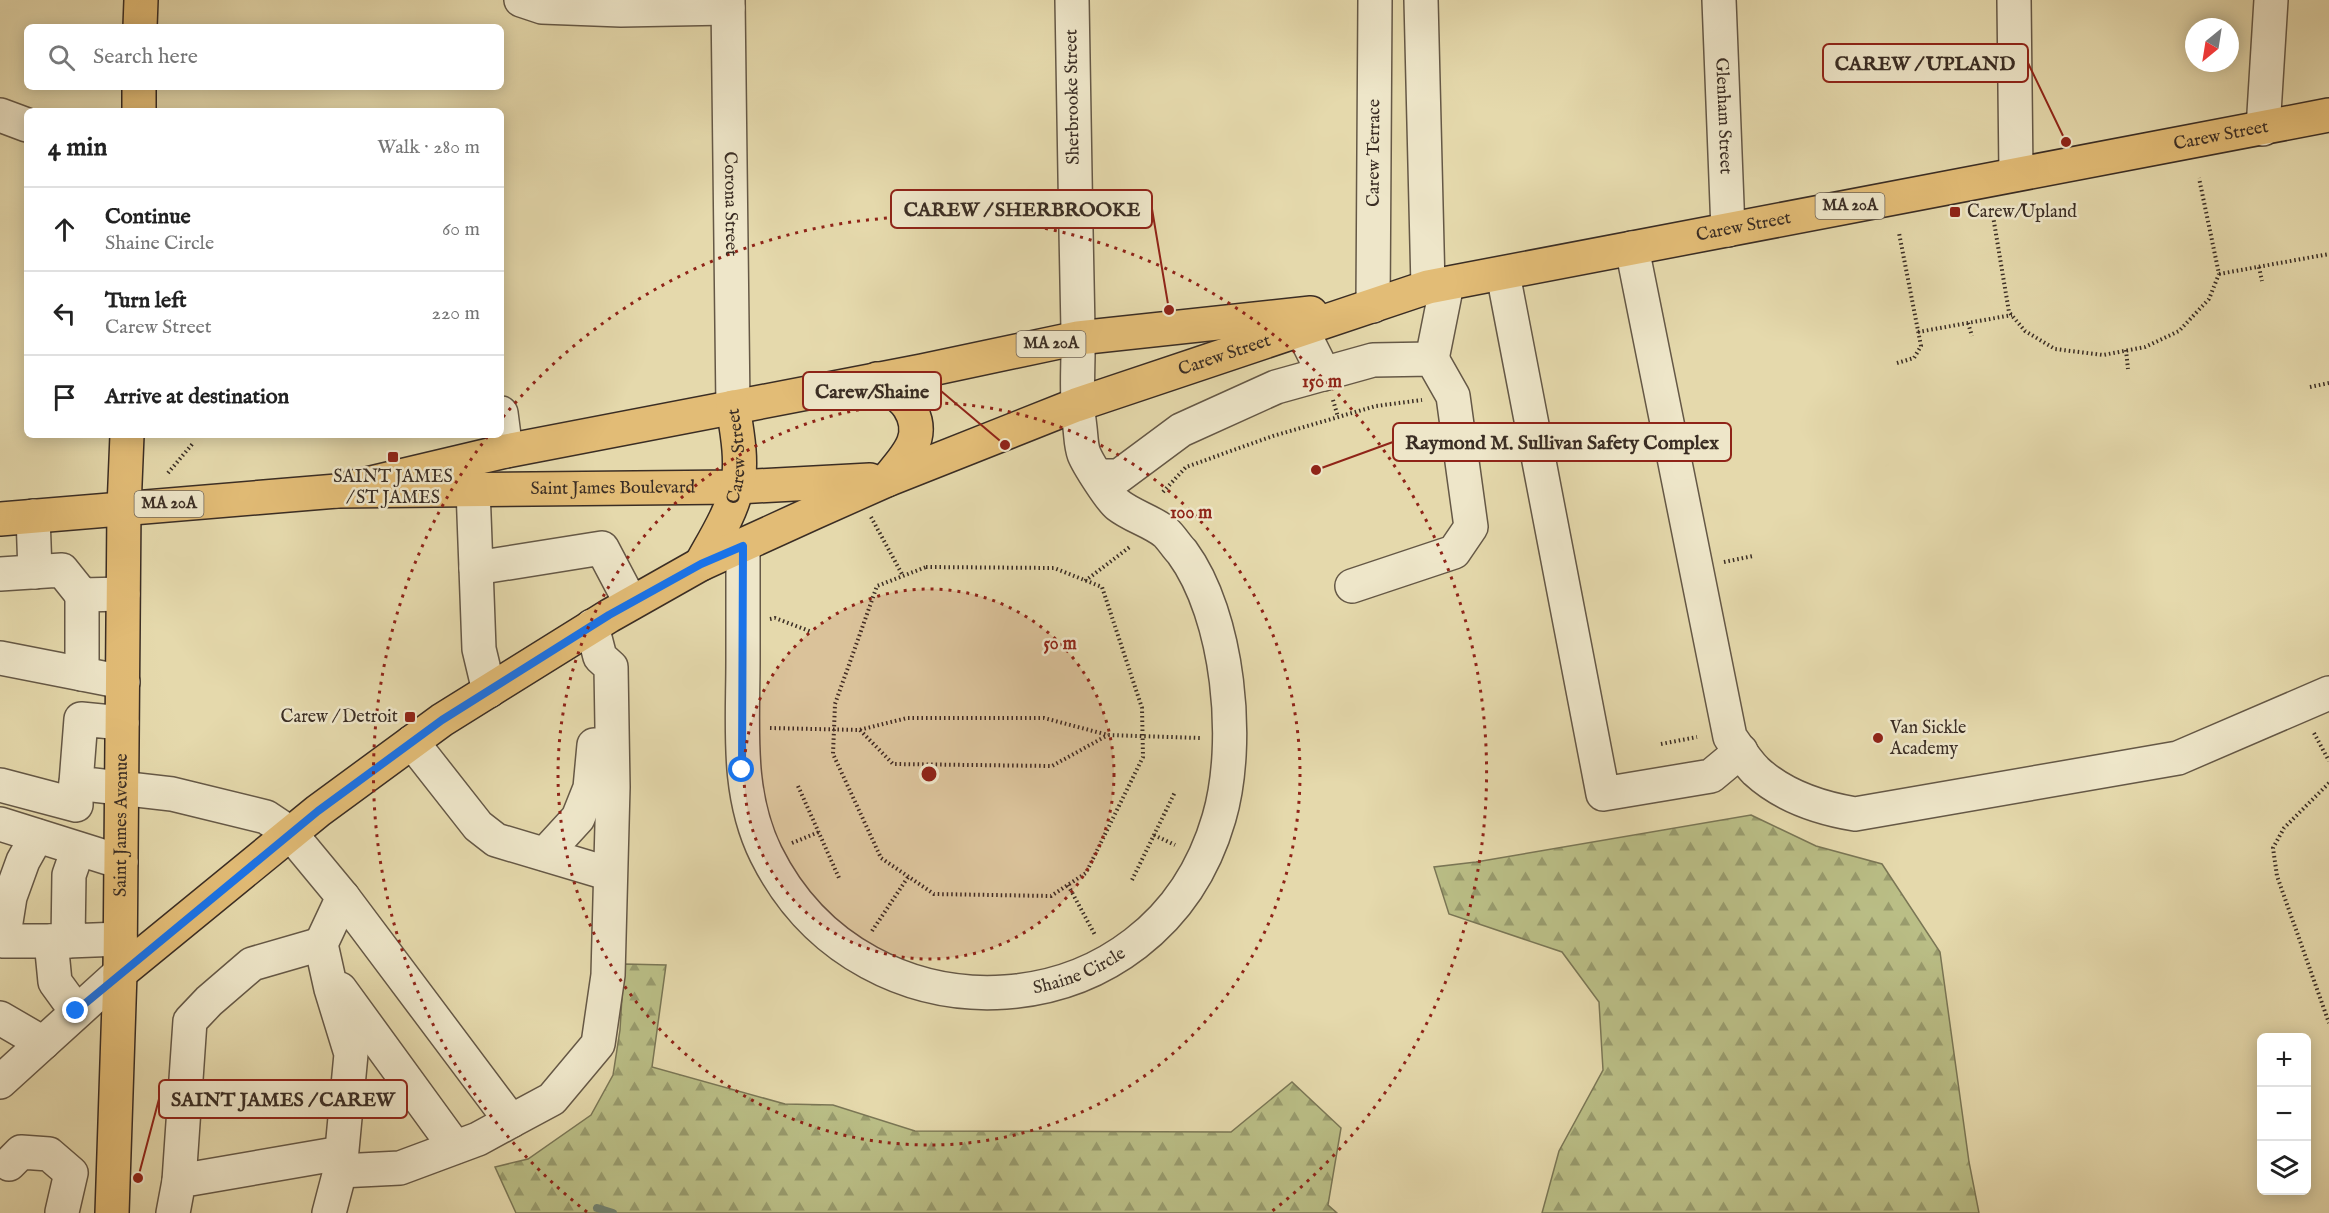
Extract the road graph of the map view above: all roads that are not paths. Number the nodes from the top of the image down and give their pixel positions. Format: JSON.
{"nodes":[{"id":1,"x":141,"y":0,"type":"edge"},
{"id":2,"x":521,"y":0,"type":"edge"},
{"id":3,"x":1072,"y":0,"type":"edge"},
{"id":4,"x":1375,"y":0,"type":"edge"},
{"id":5,"x":1421,"y":0,"type":"edge"},
{"id":6,"x":1719,"y":0,"type":"edge"},
{"id":7,"x":2014,"y":0,"type":"edge"},
{"id":8,"x":2271,"y":0,"type":"edge"},
{"id":9,"x":728,"y":4,"type":"edge"},
{"id":10,"x":140,"y":24,"type":"edge"},
{"id":11,"x":139,"y":90,"type":"edge"},
{"id":12,"x":139,"y":108,"type":"edge"},
{"id":13,"x":0,"y":115,"type":"edge"},
{"id":14,"x":2329,"y":115,"type":"edge"},
{"id":15,"x":24,"y":124,"type":"edge"},
{"id":16,"x":2263,"y":129,"type":"junction"},
{"id":17,"x":2016,"y":174,"type":"junction"},
{"id":18,"x":1728,"y":230,"type":"junction"},
{"id":19,"x":1632,"y":248,"type":"junction"},
{"id":20,"x":1503,"y":274,"type":"junction"},
{"id":21,"x":1438,"y":286,"type":"junction"},
{"id":22,"x":1373,"y":306,"type":"junction"},
{"id":23,"x":1302,"y":330,"type":"junction"},
{"id":24,"x":1078,"y":338,"type":"junction"},
{"id":25,"x":1432,"y":358,"type":"junction"},
{"id":26,"x":1324,"y":374,"type":"junction"},
{"id":27,"x":878,"y":379,"type":"junction"},
{"id":28,"x":1076,"y":405,"type":"junction"},
{"id":29,"x":734,"y":407,"type":"junction"},
{"id":30,"x":127,"y":438,"type":"edge"},
{"id":31,"x":504,"y":438,"type":"edge"},
{"id":32,"x":506,"y":451,"type":"junction"},
{"id":33,"x":1098,"y":476,"type":"junction"},
{"id":34,"x":873,"y":486,"type":"junction"},
{"id":35,"x":738,"y":487,"type":"junction"},
{"id":36,"x":473,"y":489,"type":"junction"},
{"id":37,"x":337,"y":491,"type":"junction"},
{"id":38,"x":124,"y":508,"type":"junction"},
{"id":39,"x":33,"y":516,"type":"junction"},
{"id":40,"x":0,"y":519,"type":"edge"},
{"id":41,"x":743,"y":546,"type":"junction"},
{"id":42,"x":701,"y":564,"type":"junction"},
{"id":43,"x":476,"y":568,"type":"junction"},
{"id":44,"x":35,"y":572,"type":"junction"},
{"id":45,"x":0,"y":574,"type":"edge"},
{"id":46,"x":1352,"y":586,"type":"dead end"},
{"id":47,"x":123,"y":594,"type":"junction"},
{"id":48,"x":82,"y":595,"type":"junction"},
{"id":49,"x":632,"y":603,"type":"junction"},
{"id":50,"x":596,"y":641,"type":"junction"},
{"id":51,"x":0,"y":658,"type":"edge"},
{"id":52,"x":82,"y":674,"type":"junction"},
{"id":53,"x":123,"y":682,"type":"junction"},
{"id":54,"x":489,"y":691,"type":"junction"},
{"id":55,"x":2329,"y":693,"type":"edge"},
{"id":56,"x":122,"y":723,"type":"junction"},
{"id":57,"x":412,"y":742,"type":"junction"},
{"id":58,"x":1741,"y":751,"type":"junction"},
{"id":59,"x":0,"y":785,"type":"edge"},
{"id":60,"x":122,"y":788,"type":"junction"},
{"id":61,"x":67,"y":791,"type":"junction"},
{"id":62,"x":0,"y":824,"type":"edge"},
{"id":63,"x":290,"y":833,"type":"junction"},
{"id":64,"x":51,"y":852,"type":"junction"},
{"id":65,"x":545,"y":854,"type":"junction"},
{"id":66,"x":121,"y":862,"type":"junction"},
{"id":67,"x":610,"y":874,"type":"junction"},
{"id":68,"x":344,"y":897,"type":"junction"},
{"id":69,"x":120,"y":939,"type":"junction"},
{"id":70,"x":59,"y":941,"type":"junction"},
{"id":71,"x":324,"y":957,"type":"junction"},
{"id":72,"x":120,"y":973,"type":"junction"},
{"id":73,"x":76,"y":1011,"type":"junction"},
{"id":74,"x":0,"y":1018,"type":"edge"},
{"id":75,"x":43,"y":1043,"type":"junction"},
{"id":76,"x":0,"y":1082,"type":"edge"},
{"id":77,"x":511,"y":1121,"type":"junction"},
{"id":78,"x":455,"y":1148,"type":"junction"},
{"id":79,"x":340,"y":1162,"type":"junction"},
{"id":80,"x":3,"y":1164,"type":"edge"},
{"id":81,"x":179,"y":1180,"type":"junction"},
{"id":82,"x":112,"y":1207,"type":"edge"},
{"id":83,"x":62,"y":1212,"type":"edge"},
{"id":84,"x":173,"y":1213,"type":"edge"},
{"id":85,"x":329,"y":1213,"type":"edge"}],
"edges":[{"from":1,"to":10,"type":"main road"},
{"from":2,"to":9,"type":"street"},
{"from":3,"to":24,"type":"street","name":"Sherbrooke Street"},
{"from":4,"to":22,"type":"street","name":"Carew Terrace"},
{"from":5,"to":21,"type":"street"},
{"from":6,"to":18,"type":"street","name":"Glenham Street"},
{"from":7,"to":17,"type":"street"},
{"from":8,"to":16,"type":"street"},
{"from":9,"to":29,"type":"street","name":"Corona Street"},
{"from":11,"to":12,"type":"main road"},
{"from":13,"to":15,"type":"street"},
{"from":14,"to":16,"type":"main road","name":"Carew Street","number":"MA 20A"},
{"from":16,"to":17,"type":"main road","name":"Carew Street","number":"MA 20A"},
{"from":17,"to":18,"type":"main road","name":"Carew Street","number":"MA 20A"},
{"from":18,"to":19,"type":"main road","name":"Carew Street","number":"MA 20A"},
{"from":19,"to":20,"type":"main road","name":"Carew Street","number":"MA 20A"},
{"from":19,"to":58,"type":"street"},
{"from":20,"to":21,"type":"main road","name":"Carew Street","number":"MA 20A"},
{"from":20,"to":58,"type":"street"},
{"from":21,"to":22,"type":"main road","name":"Carew Street","number":"MA 20A"},
{"from":21,"to":25,"type":"street"},
{"from":22,"to":23,"type":"main road","name":"Carew Street","number":"MA 20A"},
{"from":22,"to":24,"type":"main road","name":"Carew Street","number":"MA 20A"},
{"from":23,"to":26,"type":"street"},
{"from":23,"to":28,"type":"main road","name":"Carew Street","number":"MA 20A"},
{"from":24,"to":27,"type":"main road","name":"Carew Street","number":"MA 20A"},
{"from":24,"to":28,"type":"street"},
{"from":25,"to":26,"type":"street"},
{"from":25,"to":46,"type":"street"},
{"from":26,"to":33,"type":"street"},
{"from":27,"to":29,"type":"main road","name":"Carew Street","number":"MA 20A"},
{"from":27,"to":34,"type":"main road"},
{"from":28,"to":33,"type":"street","name":"Shaine Circle"},
{"from":28,"to":34,"type":"main road","name":"Carew Street","number":"MA 20A"},
{"from":29,"to":32,"type":"main road","name":"Saint James Boulevard","number":"MA 20A"},
{"from":29,"to":35,"type":"main road","name":"Carew Street"},
{"from":30,"to":38,"type":"main road","name":"Saint James Avenue"},
{"from":31,"to":32,"type":"street"},
{"from":32,"to":37,"type":"main road","name":"Saint James Boulevard","number":"MA 20A"},
{"from":33,"to":41,"type":"street","name":"Shaine Circle"},
{"from":34,"to":35,"type":"main road","name":"Saint James Boulevard","number":"MA 20A"},
{"from":34,"to":41,"type":"main road","name":"Carew Street"},
{"from":35,"to":36,"type":"main road","name":"Saint James Boulevard","number":"MA 20A"},
{"from":35,"to":42,"type":"main road","name":"Carew Street"},
{"from":36,"to":37,"type":"main road","name":"Saint James Boulevard","number":"MA 20A"},
{"from":36,"to":43,"type":"street"},
{"from":37,"to":38,"type":"main road","name":"Saint James Boulevard","number":"MA 20A"},
{"from":38,"to":39,"type":"main road","name":"Saint James Boulevard","number":"MA 20A"},
{"from":38,"to":47,"type":"main road","name":"Saint James Avenue"},
{"from":39,"to":40,"type":"main road","name":"Saint James Boulevard","number":"MA 20A"},
{"from":39,"to":44,"type":"street"},
{"from":41,"to":42,"type":"main road","name":"Carew Street"},
{"from":42,"to":49,"type":"main road","name":"Carew Street"},
{"from":43,"to":49,"type":"street"},
{"from":43,"to":54,"type":"street"},
{"from":44,"to":45,"type":"street"},
{"from":44,"to":48,"type":"street"},
{"from":47,"to":48,"type":"street"},
{"from":47,"to":53,"type":"main road","name":"Saint James Avenue"},
{"from":48,"to":52,"type":"street"},
{"from":49,"to":50,"type":"main road","name":"Carew Street"},
{"from":50,"to":54,"type":"main road","name":"Carew Street"},
{"from":50,"to":65,"type":"street"},
{"from":50,"to":67,"type":"street"},
{"from":51,"to":52,"type":"street"},
{"from":52,"to":53,"type":"street"},
{"from":53,"to":56,"type":"main road","name":"Saint James Avenue"},
{"from":54,"to":57,"type":"main road","name":"Carew Street"},
{"from":55,"to":58,"type":"street"},
{"from":56,"to":60,"type":"main road","name":"Saint James Avenue"},
{"from":56,"to":61,"type":"street"},
{"from":57,"to":63,"type":"main road","name":"Carew Street"},
{"from":57,"to":65,"type":"street"},
{"from":59,"to":61,"type":"street"},
{"from":60,"to":61,"type":"street"},
{"from":60,"to":63,"type":"street"},
{"from":60,"to":66,"type":"main road","name":"Saint James Avenue"},
{"from":61,"to":64,"type":"street"},
{"from":62,"to":64,"type":"street"},
{"from":63,"to":68,"type":"street"},
{"from":63,"to":72,"type":"main road","name":"Carew Street"},
{"from":64,"to":66,"type":"street"},
{"from":64,"to":70,"type":"street"},
{"from":64,"to":70,"type":"street"},
{"from":65,"to":67,"type":"street"},
{"from":66,"to":69,"type":"main road","name":"Saint James Avenue"},
{"from":67,"to":77,"type":"street"},
{"from":68,"to":71,"type":"street"},
{"from":68,"to":77,"type":"street"},
{"from":69,"to":70,"type":"street"},
{"from":69,"to":72,"type":"main road","name":"Saint James Avenue"},
{"from":70,"to":73,"type":"street"},
{"from":71,"to":78,"type":"street"},
{"from":71,"to":79,"type":"street"},
{"from":71,"to":81,"type":"street"},
{"from":72,"to":73,"type":"street","name":"Carew Street"},
{"from":72,"to":82,"type":"main road","name":"Saint James Avenue"},
{"from":73,"to":75,"type":"street","name":"Carew Street"},
{"from":74,"to":75,"type":"street"},
{"from":75,"to":76,"type":"street","name":"Carew Street"},
{"from":77,"to":78,"type":"street"},
{"from":78,"to":79,"type":"street"},
{"from":79,"to":81,"type":"street"},
{"from":79,"to":85,"type":"street"},
{"from":80,"to":83,"type":"street"},
{"from":81,"to":84,"type":"street"},
{"from":82,"to":83,"type":"street"}]}
